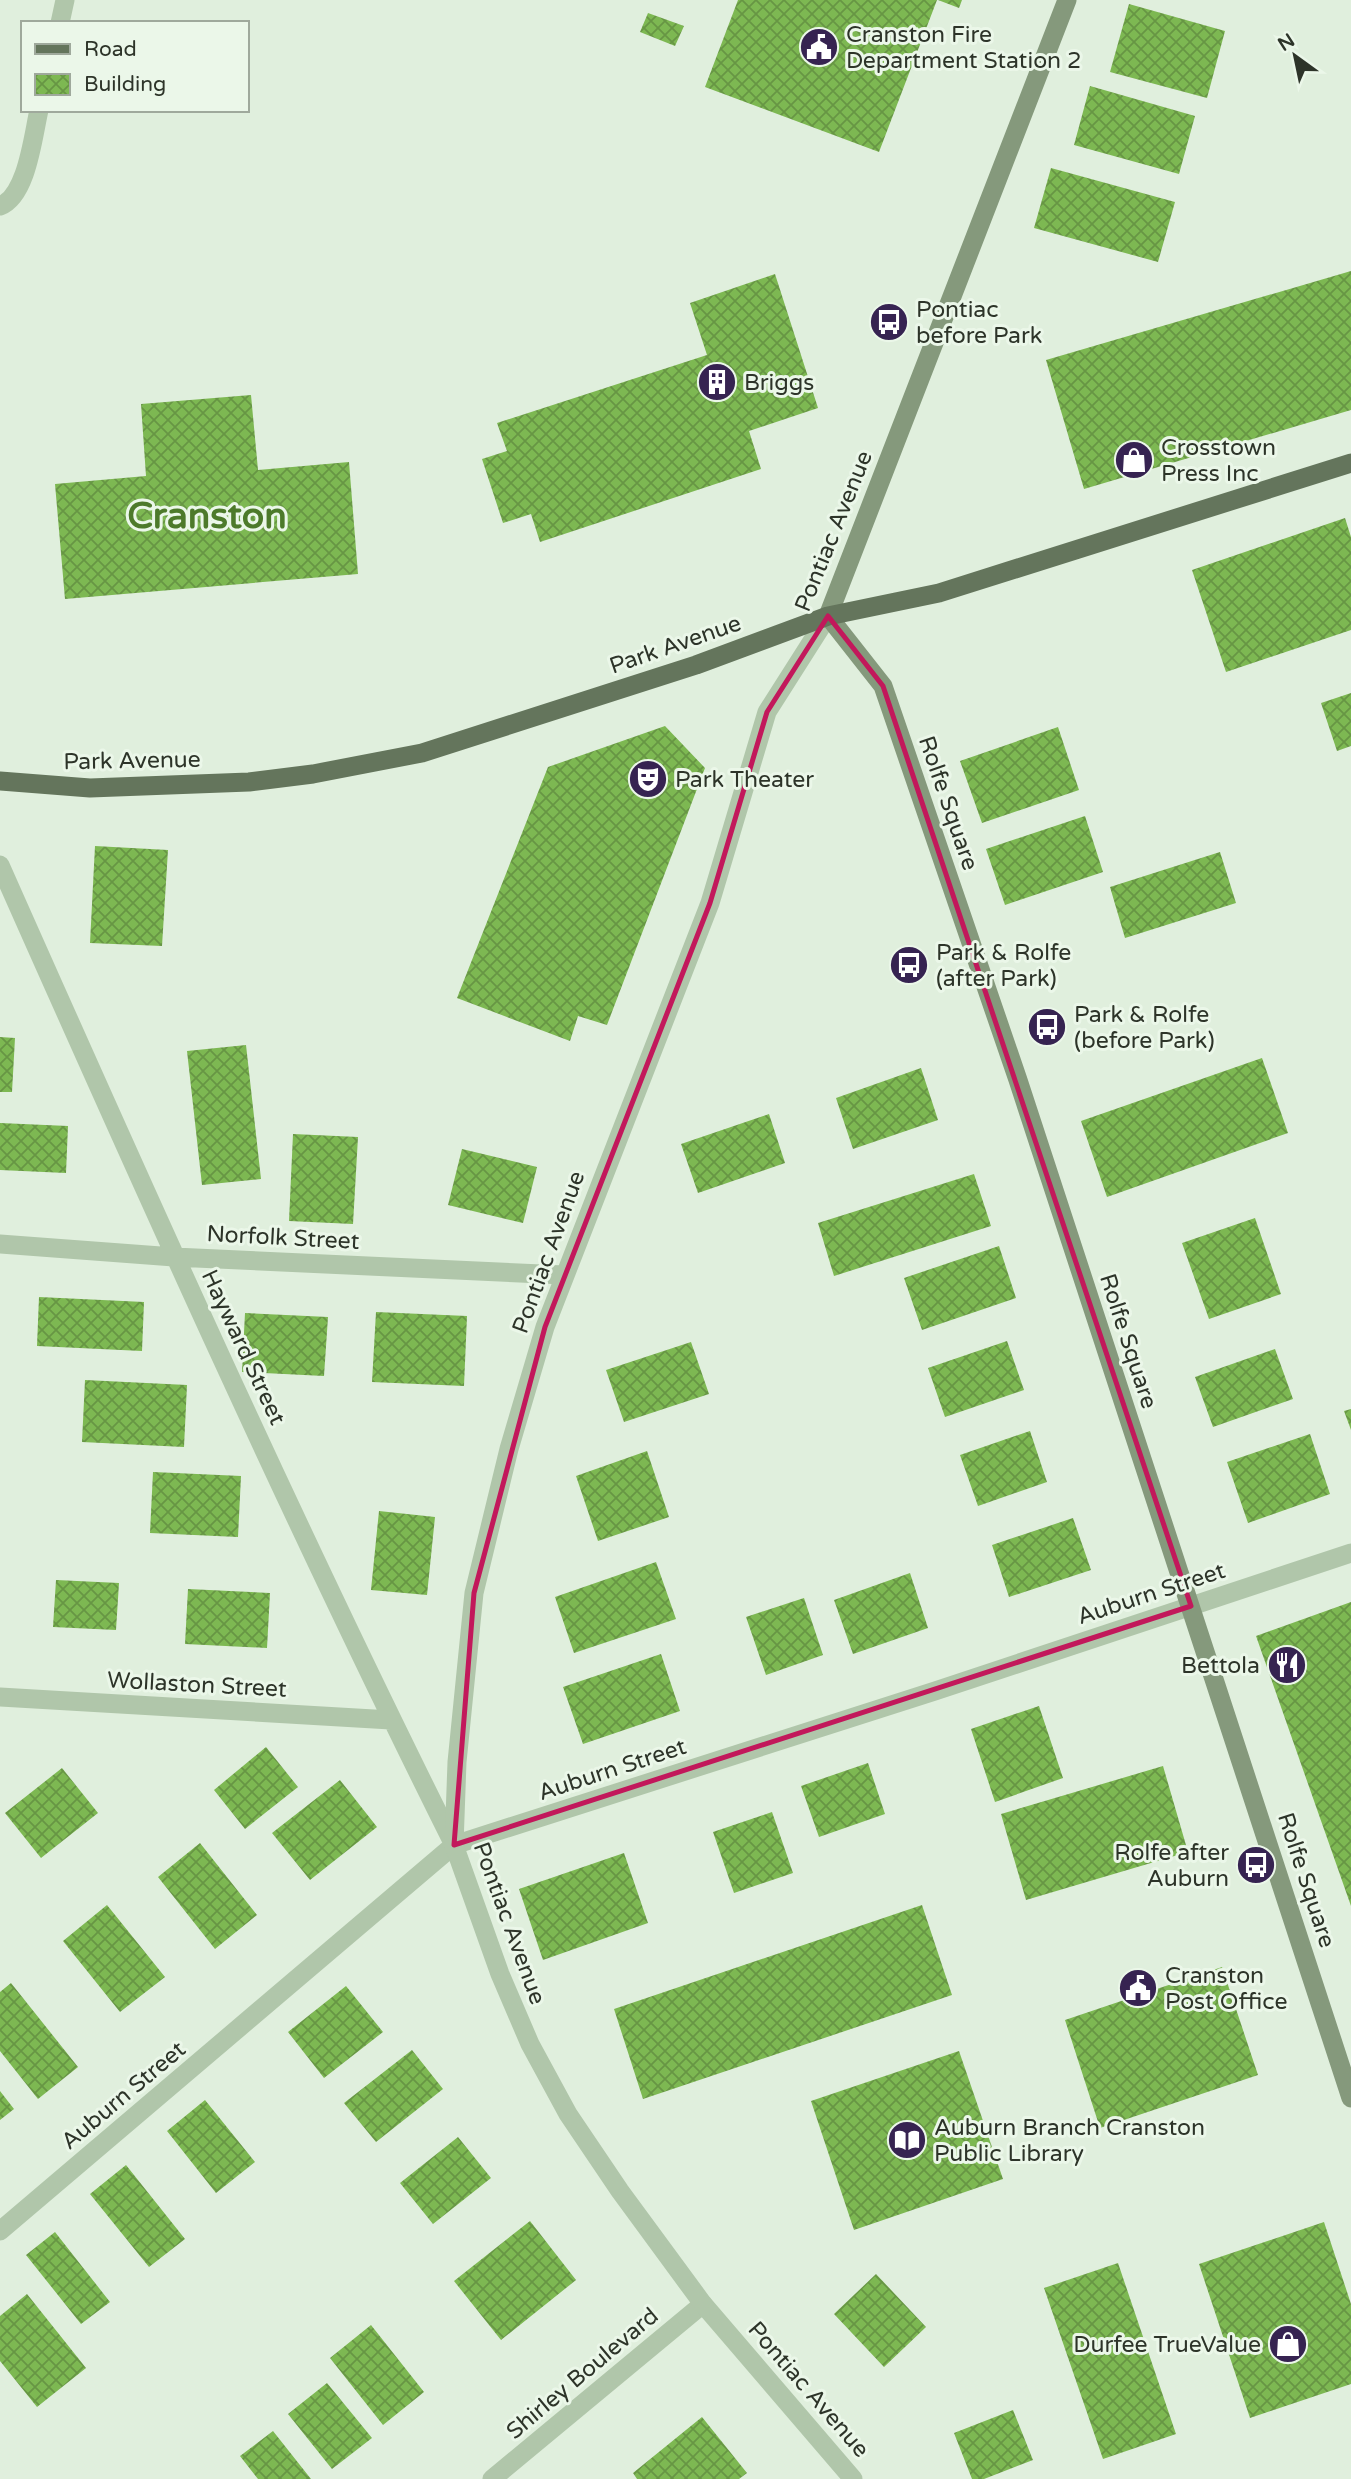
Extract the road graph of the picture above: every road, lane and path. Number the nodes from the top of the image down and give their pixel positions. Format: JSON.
{"nodes":[{"id":1,"x":65,"y":0,"type":"edge"},
{"id":2,"x":1067,"y":0,"type":"edge"},
{"id":3,"x":60,"y":21,"type":"edge"},
{"id":4,"x":39,"y":112,"type":"edge"},
{"id":5,"x":0,"y":206,"type":"edge"},
{"id":6,"x":1351,"y":463,"type":"edge"},
{"id":7,"x":828,"y":616,"type":"junction"},
{"id":8,"x":0,"y":781,"type":"edge"},
{"id":9,"x":0,"y":865,"type":"edge"},
{"id":10,"x":0,"y":1244,"type":"edge"},
{"id":11,"x":174,"y":1256,"type":"junction"},
{"id":12,"x":564,"y":1275,"type":"junction"},
{"id":13,"x":1351,"y":1553,"type":"edge"},
{"id":14,"x":1191,"y":1606,"type":"junction"},
{"id":15,"x":0,"y":1697,"type":"edge"},
{"id":16,"x":391,"y":1720,"type":"junction"},
{"id":17,"x":454,"y":1845,"type":"junction"},
{"id":18,"x":1351,"y":2098,"type":"edge"},
{"id":19,"x":0,"y":2231,"type":"edge"},
{"id":20,"x":704,"y":2304,"type":"junction"},
{"id":21,"x":492,"y":2479,"type":"edge"},
{"id":22,"x":853,"y":2479,"type":"edge"}],
"edges":[{"from":1,"to":3,"type":"street"},
{"from":2,"to":7,"type":"main road","name":"Pontiac Avenue"},
{"from":4,"to":5,"type":"street"},
{"from":6,"to":7,"type":"main road","name":"Park Avenue"},
{"from":7,"to":8,"type":"main road","name":"Park Avenue"},
{"from":7,"to":12,"type":"street","name":"Pontiac Avenue"},
{"from":7,"to":14,"type":"main road","name":"Rolfe Square"},
{"from":9,"to":11,"type":"street","name":"Hayward Street"},
{"from":10,"to":11,"type":"street","name":"Norfolk Street"},
{"from":11,"to":12,"type":"street","name":"Norfolk Street"},
{"from":11,"to":16,"type":"street","name":"Hayward Street"},
{"from":12,"to":17,"type":"street","name":"Pontiac Avenue"},
{"from":13,"to":14,"type":"street","name":"Auburn Street"},
{"from":14,"to":17,"type":"street","name":"Auburn Street"},
{"from":14,"to":18,"type":"main road","name":"Rolfe Square"},
{"from":15,"to":16,"type":"street","name":"Wollaston Street"},
{"from":16,"to":17,"type":"street","name":"Hayward Street"},
{"from":17,"to":19,"type":"street","name":"Auburn Street"},
{"from":17,"to":20,"type":"street","name":"Pontiac Avenue"},
{"from":20,"to":21,"type":"street","name":"Shirley Boulevard"},
{"from":20,"to":22,"type":"street","name":"Pontiac Avenue"}]}
